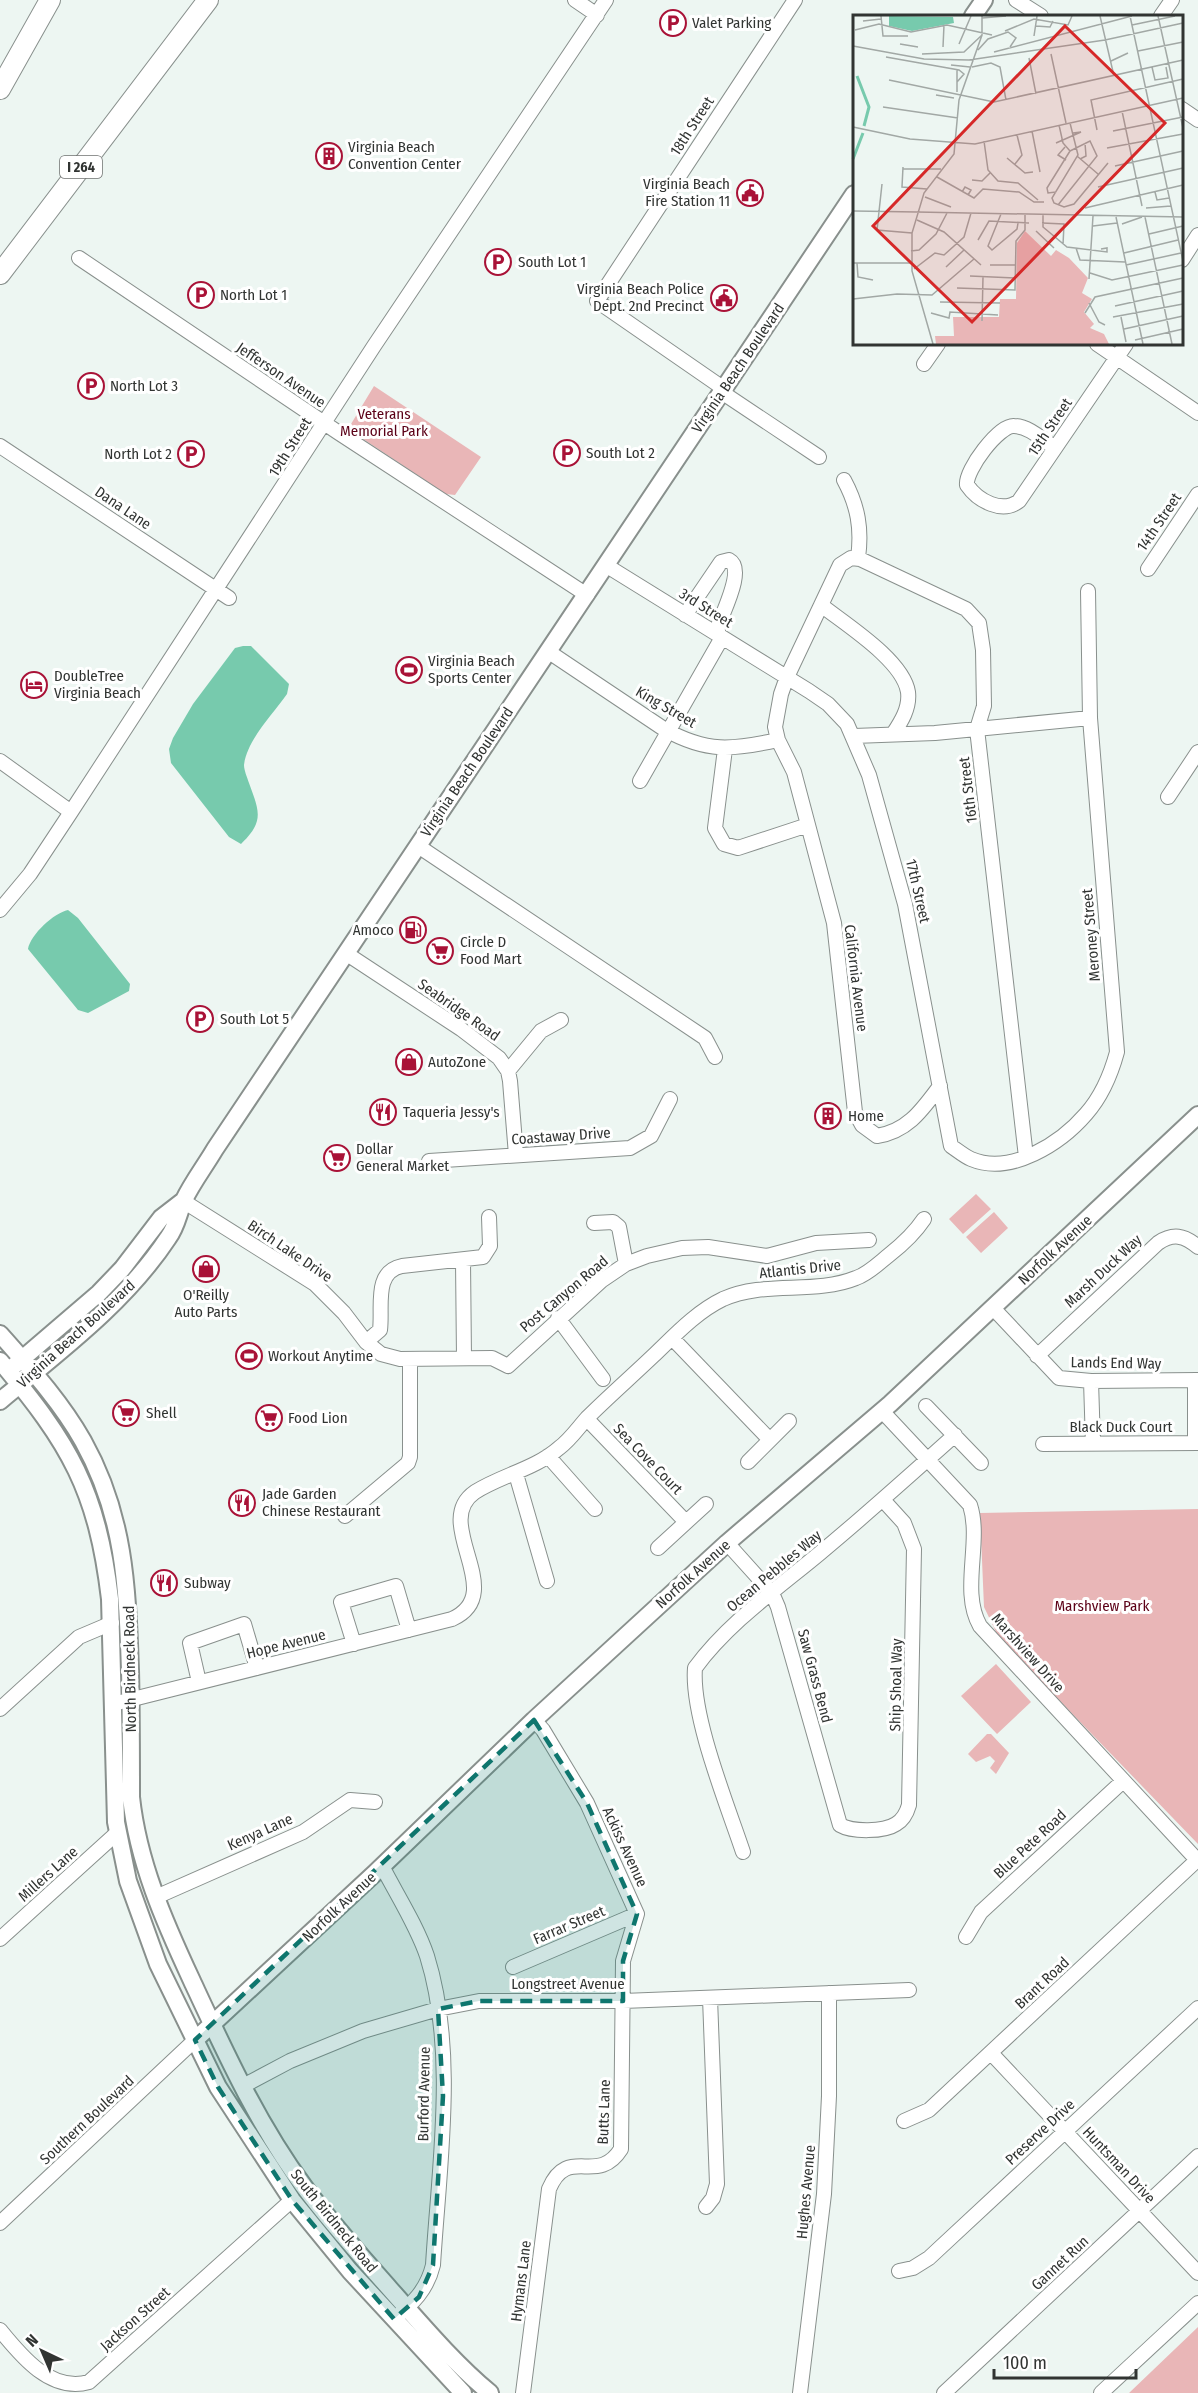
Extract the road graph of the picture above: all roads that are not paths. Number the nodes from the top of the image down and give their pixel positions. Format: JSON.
{"nodes":[{"id":1,"x":50,"y":0,"type":"edge"},
{"id":2,"x":208,"y":0,"type":"edge"},
{"id":3,"x":575,"y":0,"type":"edge"},
{"id":4,"x":606,"y":0,"type":"edge"},
{"id":5,"x":795,"y":0,"type":"edge"},
{"id":6,"x":984,"y":0,"type":"edge"},
{"id":7,"x":1016,"y":0,"type":"edge"},
{"id":8,"x":1173,"y":0,"type":"edge"},
{"id":9,"x":597,"y":15,"type":"junction"},
{"id":10,"x":974,"y":15,"type":"edge"},
{"id":11,"x":1039,"y":15,"type":"edge"},
{"id":12,"x":1162,"y":15,"type":"edge"},
{"id":13,"x":0,"y":89,"type":"edge"},
{"id":14,"x":1183,"y":111,"type":"edge"},
{"id":15,"x":1198,"y":120,"type":"edge"},
{"id":16,"x":853,"y":197,"type":"edge"},
{"id":17,"x":1198,"y":236,"type":"edge"},
{"id":18,"x":79,"y":258,"type":"dead end"},
{"id":19,"x":1183,"y":258,"type":"edge"},
{"id":20,"x":0,"y":274,"type":"edge"},
{"id":21,"x":937,"y":345,"type":"edge"},
{"id":22,"x":1098,"y":345,"type":"edge"},
{"id":23,"x":1125,"y":345,"type":"edge"},
{"id":24,"x":1117,"y":357,"type":"junction"},
{"id":25,"x":924,"y":364,"type":"dead end"},
{"id":26,"x":723,"y":391,"type":"junction"},
{"id":27,"x":1198,"y":413,"type":"edge"},
{"id":28,"x":324,"y":424,"type":"junction"},
{"id":29,"x":0,"y":446,"type":"edge"},
{"id":30,"x":1055,"y":448,"type":"junction"},
{"id":31,"x":819,"y":457,"type":"dead end"},
{"id":32,"x":844,"y":480,"type":"dead end"},
{"id":33,"x":1198,"y":494,"type":"edge"},
{"id":34,"x":858,"y":558,"type":"junction"},
{"id":35,"x":607,"y":566,"type":"junction"},
{"id":36,"x":1148,"y":569,"type":"dead end"},
{"id":37,"x":1088,"y":591,"type":"dead end"},
{"id":38,"x":223,"y":595,"type":"junction"},
{"id":39,"x":587,"y":595,"type":"junction"},
{"id":40,"x":821,"y":605,"type":"junction"},
{"id":41,"x":686,"y":615,"type":"junction"},
{"id":42,"x":720,"y":636,"type":"junction"},
{"id":43,"x":549,"y":652,"type":"junction"},
{"id":44,"x":787,"y":677,"type":"junction"},
{"id":45,"x":1090,"y":718,"type":"junction"},
{"id":46,"x":977,"y":729,"type":"junction"},
{"id":47,"x":669,"y":732,"type":"junction"},
{"id":48,"x":893,"y":734,"type":"junction"},
{"id":49,"x":854,"y":735,"type":"junction"},
{"id":50,"x":778,"y":740,"type":"junction"},
{"id":51,"x":725,"y":749,"type":"junction"},
{"id":52,"x":1198,"y":752,"type":"edge"},
{"id":53,"x":0,"y":761,"type":"edge"},
{"id":54,"x":640,"y":781,"type":"dead end"},
{"id":55,"x":1168,"y":797,"type":"dead end"},
{"id":56,"x":71,"y":812,"type":"junction"},
{"id":57,"x":808,"y":825,"type":"junction"},
{"id":58,"x":418,"y":846,"type":"junction"},
{"id":59,"x":0,"y":910,"type":"edge"},
{"id":60,"x":347,"y":954,"type":"junction"},
{"id":61,"x":561,"y":1020,"type":"dead end"},
{"id":62,"x":715,"y":1057,"type":"dead end"},
{"id":63,"x":508,"y":1071,"type":"junction"},
{"id":64,"x":940,"y":1086,"type":"junction"},
{"id":65,"x":670,"y":1099,"type":"dead end"},
{"id":66,"x":1198,"y":1115,"type":"edge"},
{"id":67,"x":951,"y":1146,"type":"joint"},
{"id":68,"x":516,"y":1155,"type":"junction"},
{"id":69,"x":1026,"y":1157,"type":"junction"},
{"id":70,"x":429,"y":1161,"type":"dead end"},
{"id":71,"x":183,"y":1201,"type":"junction"},
{"id":72,"x":489,"y":1217,"type":"dead end"},
{"id":73,"x":924,"y":1219,"type":"dead end"},
{"id":74,"x":594,"y":1223,"type":"dead end"},
{"id":75,"x":869,"y":1240,"type":"dead end"},
{"id":76,"x":1198,"y":1247,"type":"edge"},
{"id":77,"x":463,"y":1261,"type":"junction"},
{"id":78,"x":626,"y":1264,"type":"junction"},
{"id":79,"x":993,"y":1308,"type":"junction"},
{"id":80,"x":558,"y":1318,"type":"junction"},
{"id":81,"x":0,"y":1334,"type":"edge"},
{"id":82,"x":672,"y":1338,"type":"junction"},
{"id":83,"x":366,"y":1342,"type":"junction"},
{"id":84,"x":1037,"y":1356,"type":"junction"},
{"id":85,"x":22,"y":1358,"type":"junction"},
{"id":86,"x":464,"y":1358,"type":"junction"},
{"id":87,"x":410,"y":1359,"type":"junction"},
{"id":88,"x":3,"y":1370,"type":"edge"},
{"id":89,"x":34,"y":1372,"type":"junction"},
{"id":90,"x":603,"y":1379,"type":"dead end"},
{"id":91,"x":1197,"y":1380,"type":"edge"},
{"id":92,"x":1091,"y":1381,"type":"junction"},
{"id":93,"x":20,"y":1384,"type":"junction"},
{"id":94,"x":0,"y":1401,"type":"edge"},
{"id":95,"x":926,"y":1406,"type":"dead end"},
{"id":96,"x":882,"y":1411,"type":"junction"},
{"id":97,"x":587,"y":1419,"type":"junction"},
{"id":98,"x":789,"y":1421,"type":"dead end"},
{"id":99,"x":955,"y":1435,"type":"junction"},
{"id":100,"x":770,"y":1440,"type":"junction"},
{"id":101,"x":1196,"y":1443,"type":"edge"},
{"id":102,"x":1043,"y":1444,"type":"dead end"},
{"id":103,"x":1093,"y":1444,"type":"junction"},
{"id":104,"x":548,"y":1456,"type":"junction"},
{"id":105,"x":928,"y":1460,"type":"junction"},
{"id":106,"x":747,"y":1462,"type":"dead end"},
{"id":107,"x":981,"y":1463,"type":"dead end"},
{"id":108,"x":516,"y":1474,"type":"junction"},
{"id":109,"x":884,"y":1501,"type":"junction"},
{"id":110,"x":706,"y":1504,"type":"dead end"},
{"id":111,"x":595,"y":1509,"type":"dead end"},
{"id":112,"x":345,"y":1516,"type":"dead end"},
{"id":113,"x":686,"y":1522,"type":"junction"},
{"id":114,"x":120,"y":1537,"type":"junction"},
{"id":115,"x":101,"y":1541,"type":"junction"},
{"id":116,"x":727,"y":1543,"type":"junction"},
{"id":117,"x":658,"y":1548,"type":"dead end"},
{"id":118,"x":547,"y":1581,"type":"dead end"},
{"id":119,"x":772,"y":1593,"type":"junction"},
{"id":120,"x":467,"y":1612,"type":"joint"},
{"id":121,"x":112,"y":1623,"type":"junction"},
{"id":122,"x":409,"y":1630,"type":"junction"},
{"id":123,"x":354,"y":1644,"type":"junction"},
{"id":124,"x":257,"y":1668,"type":"junction"},
{"id":125,"x":199,"y":1682,"type":"junction"},
{"id":126,"x":132,"y":1699,"type":"junction"},
{"id":127,"x":112,"y":1704,"type":"junction"},
{"id":128,"x":0,"y":1709,"type":"edge"},
{"id":129,"x":534,"y":1720,"type":"junction"},
{"id":130,"x":1123,"y":1781,"type":"junction"},
{"id":131,"x":375,"y":1802,"type":"dead end"},
{"id":132,"x":846,"y":1829,"type":"joint"},
{"id":133,"x":117,"y":1833,"type":"junction"},
{"id":134,"x":743,"y":1852,"type":"dead end"},
{"id":135,"x":1198,"y":1860,"type":"edge"},
{"id":136,"x":382,"y":1866,"type":"junction"},
{"id":137,"x":156,"y":1897,"type":"junction"},
{"id":138,"x":637,"y":1914,"type":"junction"},
{"id":139,"x":966,"y":1937,"type":"dead end"},
{"id":140,"x":0,"y":1939,"type":"edge"},
{"id":141,"x":513,"y":1967,"type":"dead end"},
{"id":142,"x":909,"y":1990,"type":"dead end"},
{"id":143,"x":829,"y":1993,"type":"junction"},
{"id":144,"x":710,"y":1998,"type":"junction"},
{"id":145,"x":623,"y":2001,"type":"junction"},
{"id":146,"x":1198,"y":2008,"type":"edge"},
{"id":147,"x":438,"y":2009,"type":"junction"},
{"id":148,"x":211,"y":2025,"type":"junction"},
{"id":149,"x":195,"y":2040,"type":"junction"},
{"id":150,"x":992,"y":2053,"type":"junction"},
{"id":151,"x":243,"y":2086,"type":"junction"},
{"id":152,"x":904,"y":2121,"type":"dead end"},
{"id":153,"x":1065,"y":2131,"type":"junction"},
{"id":154,"x":1198,"y":2156,"type":"edge"},
{"id":155,"x":555,"y":2174,"type":"joint"},
{"id":156,"x":292,"y":2200,"type":"junction"},
{"id":157,"x":706,"y":2207,"type":"dead end"},
{"id":158,"x":1139,"y":2211,"type":"junction"},
{"id":159,"x":0,"y":2223,"type":"edge"},
{"id":160,"x":899,"y":2271,"type":"dead end"},
{"id":161,"x":1198,"y":2273,"type":"edge"},
{"id":162,"x":1198,"y":2303,"type":"edge"},
{"id":163,"x":400,"y":2314,"type":"junction"},
{"id":164,"x":0,"y":2330,"type":"edge"},
{"id":165,"x":469,"y":2374,"type":"junction"},
{"id":166,"x":460,"y":2391,"type":"edge"},
{"id":167,"x":490,"y":2393,"type":"edge"},
{"id":168,"x":523,"y":2393,"type":"edge"},
{"id":169,"x":800,"y":2393,"type":"edge"},
{"id":170,"x":944,"y":2393,"type":"edge"},
{"id":171,"x":1101,"y":2393,"type":"edge"}],
"edges":[{"from":1,"to":13,"type":"highway"},
{"from":2,"to":20,"type":"highway","number":"I 264"},
{"from":3,"to":9,"type":"street"},
{"from":4,"to":9,"type":"street","name":"19th Street"},
{"from":5,"to":26,"type":"street","name":"18th Street"},
{"from":6,"to":10,"type":"main road"},
{"from":7,"to":11,"type":"street"},
{"from":8,"to":12,"type":"street"},
{"from":9,"to":28,"type":"street","name":"19th Street"},
{"from":14,"to":15,"type":"street"},
{"from":16,"to":26,"type":"main road","name":"Virginia Beach Boulevard"},
{"from":17,"to":19,"type":"street"},
{"from":18,"to":28,"type":"street","name":"Jefferson Avenue"},
{"from":21,"to":25,"type":"street"},
{"from":22,"to":24,"type":"street"},
{"from":23,"to":24,"type":"street","name":"15th Street"},
{"from":24,"to":27,"type":"street"},
{"from":24,"to":30,"type":"street","name":"15th Street"},
{"from":26,"to":31,"type":"street"},
{"from":26,"to":35,"type":"main road","name":"Virginia Beach Boulevard"},
{"from":28,"to":38,"type":"street","name":"19th Street"},
{"from":28,"to":39,"type":"street","name":"Jefferson Avenue"},
{"from":29,"to":38,"type":"street","name":"Dana Lane"},
{"from":30,"to":30,"type":"street","name":"15th Street"},
{"from":32,"to":34,"type":"street"},
{"from":33,"to":36,"type":"street","name":"14th Street"},
{"from":34,"to":40,"type":"street"},
{"from":34,"to":46,"type":"street","name":"16th Street"},
{"from":35,"to":39,"type":"main road","name":"Virginia Beach Boulevard"},
{"from":35,"to":41,"type":"street","name":"3rd Street"},
{"from":37,"to":45,"type":"street","name":"Meroney Street"},
{"from":38,"to":56,"type":"street","name":"19th Street"},
{"from":39,"to":43,"type":"main road","name":"Virginia Beach Boulevard"},
{"from":40,"to":44,"type":"street"},
{"from":40,"to":48,"type":"street"},
{"from":41,"to":42,"type":"street","name":"3rd Street"},
{"from":41,"to":42,"type":"street"},
{"from":42,"to":44,"type":"street","name":"3rd Street"},
{"from":42,"to":47,"type":"street"},
{"from":43,"to":47,"type":"street","name":"King Street"},
{"from":43,"to":58,"type":"main road","name":"Virginia Beach Boulevard"},
{"from":44,"to":49,"type":"street","name":"17th Street"},
{"from":44,"to":50,"type":"street"},
{"from":45,"to":46,"type":"street"},
{"from":45,"to":69,"type":"street","name":"Meroney Street"},
{"from":46,"to":48,"type":"street"},
{"from":46,"to":69,"type":"street","name":"16th Street"},
{"from":47,"to":51,"type":"street","name":"King Street"},
{"from":47,"to":54,"type":"street"},
{"from":48,"to":49,"type":"street"},
{"from":49,"to":64,"type":"street","name":"17th Street"},
{"from":50,"to":51,"type":"street","name":"King Street"},
{"from":50,"to":57,"type":"street","name":"California Avenue"},
{"from":51,"to":57,"type":"street"},
{"from":52,"to":55,"type":"street"},
{"from":53,"to":56,"type":"street"},
{"from":56,"to":59,"type":"street","name":"19th Street"},
{"from":57,"to":64,"type":"street","name":"California Avenue"},
{"from":58,"to":60,"type":"main road","name":"Virginia Beach Boulevard"},
{"from":58,"to":62,"type":"street"},
{"from":60,"to":63,"type":"street","name":"Seabridge Road"},
{"from":60,"to":71,"type":"main road","name":"Virginia Beach Boulevard"},
{"from":61,"to":63,"type":"street"},
{"from":63,"to":68,"type":"street"},
{"from":64,"to":67,"type":"street","name":"17th Street"},
{"from":65,"to":68,"type":"street","name":"Coastaway Drive"},
{"from":66,"to":79,"type":"main road","name":"Norfolk Avenue"},
{"from":67,"to":69,"type":"street","name":"Meroney Street"},
{"from":68,"to":70,"type":"street","name":"Coastaway Drive"},
{"from":71,"to":83,"type":"street","name":"Birch Lake Drive"},
{"from":71,"to":85,"type":"main road","name":"Virginia Beach Boulevard"},
{"from":71,"to":89,"type":"main road","name":"Virginia Beach Boulevard"},
{"from":72,"to":77,"type":"street"},
{"from":73,"to":82,"type":"street","name":"Atlantis Drive"},
{"from":74,"to":78,"type":"street"},
{"from":75,"to":78,"type":"street","name":"Post Canyon Road"},
{"from":76,"to":84,"type":"street","name":"Marsh Duck Way"},
{"from":77,"to":83,"type":"street"},
{"from":77,"to":86,"type":"street"},
{"from":78,"to":80,"type":"street","name":"Post Canyon Road"},
{"from":79,"to":84,"type":"street","name":"Lands End Way"},
{"from":79,"to":96,"type":"main road","name":"Norfolk Avenue"},
{"from":80,"to":86,"type":"street","name":"Post Canyon Road"},
{"from":80,"to":90,"type":"street"},
{"from":81,"to":85,"type":"main road","name":"North Birdneck Road"},
{"from":82,"to":97,"type":"street","name":"Atlantis Drive"},
{"from":82,"to":100,"type":"street"},
{"from":83,"to":87,"type":"street"},
{"from":84,"to":92,"type":"street","name":"Lands End Way"},
{"from":85,"to":88,"type":"main road","name":"Virginia Beach Boulevard"},
{"from":85,"to":89,"type":"main road","name":"North Birdneck Road"},
{"from":86,"to":87,"type":"street"},
{"from":87,"to":112,"type":"street"},
{"from":88,"to":93,"type":"main road","name":"North Birdneck Road"},
{"from":89,"to":93,"type":"main road","name":"Virginia Beach Boulevard"},
{"from":89,"to":114,"type":"main road","name":"North Birdneck Road"},
{"from":91,"to":92,"type":"street","name":"Lands End Way"},
{"from":91,"to":101,"type":"street"},
{"from":92,"to":103,"type":"street"},
{"from":93,"to":94,"type":"main road","name":"Virginia Beach Boulevard"},
{"from":93,"to":115,"type":"main road","name":"North Birdneck Road"},
{"from":95,"to":99,"type":"street"},
{"from":96,"to":105,"type":"street","name":"Marshview Drive"},
{"from":96,"to":116,"type":"main road","name":"Norfolk Avenue"},
{"from":97,"to":104,"type":"street","name":"Atlantis Drive"},
{"from":97,"to":113,"type":"street","name":"Sea Cove Court"},
{"from":98,"to":100,"type":"street"},
{"from":99,"to":105,"type":"street","name":"Ocean Pebbles Way"},
{"from":99,"to":107,"type":"street"},
{"from":100,"to":106,"type":"street"},
{"from":101,"to":103,"type":"street","name":"Black Duck Court"},
{"from":102,"to":103,"type":"street","name":"Black Duck Court"},
{"from":104,"to":108,"type":"street","name":"Atlantis Drive"},
{"from":104,"to":111,"type":"street"},
{"from":105,"to":109,"type":"street","name":"Ocean Pebbles Way"},
{"from":105,"to":130,"type":"street","name":"Marshview Drive"},
{"from":108,"to":118,"type":"street"},
{"from":108,"to":120,"type":"street","name":"Atlantis Drive"},
{"from":109,"to":119,"type":"street","name":"Ocean Pebbles Way"},
{"from":109,"to":132,"type":"street","name":"Ship Shoal Way"},
{"from":110,"to":113,"type":"street"},
{"from":113,"to":117,"type":"street"},
{"from":114,"to":115,"type":"street"},
{"from":114,"to":126,"type":"main road","name":"North Birdneck Road"},
{"from":115,"to":121,"type":"main road","name":"North Birdneck Road"},
{"from":116,"to":119,"type":"street","name":"Saw Grass Bend"},
{"from":116,"to":129,"type":"main road","name":"Norfolk Avenue"},
{"from":119,"to":132,"type":"street","name":"Saw Grass Bend"},
{"from":119,"to":134,"type":"street","name":"Ocean Pebbles Way"},
{"from":120,"to":122,"type":"street","name":"Hope Avenue"},
{"from":121,"to":127,"type":"main road","name":"North Birdneck Road"},
{"from":121,"to":128,"type":"street"},
{"from":122,"to":123,"type":"street","name":"Hope Avenue"},
{"from":122,"to":123,"type":"street"},
{"from":123,"to":124,"type":"street","name":"Hope Avenue"},
{"from":124,"to":125,"type":"street","name":"Hope Avenue"},
{"from":124,"to":125,"type":"street"},
{"from":125,"to":126,"type":"street","name":"Hope Avenue"},
{"from":126,"to":127,"type":"street","name":"Hope Avenue"},
{"from":126,"to":137,"type":"main road","name":"North Birdneck Road"},
{"from":127,"to":133,"type":"main road","name":"North Birdneck Road"},
{"from":129,"to":136,"type":"main road","name":"Norfolk Avenue"},
{"from":129,"to":138,"type":"street","name":"Ackiss Avenue"},
{"from":130,"to":135,"type":"street","name":"Marshview Drive"},
{"from":130,"to":139,"type":"street","name":"Blue Pete Road"},
{"from":131,"to":137,"type":"street","name":"Kenya Lane"},
{"from":133,"to":140,"type":"street","name":"Millers Lane"},
{"from":133,"to":149,"type":"main road","name":"North Birdneck Road"},
{"from":135,"to":150,"type":"street","name":"Brant Road"},
{"from":136,"to":147,"type":"street","name":"Burford Avenue"},
{"from":136,"to":148,"type":"main road","name":"Norfolk Avenue"},
{"from":137,"to":148,"type":"main road","name":"North Birdneck Road"},
{"from":138,"to":141,"type":"street","name":"Farrar Street"},
{"from":138,"to":145,"type":"street"},
{"from":142,"to":143,"type":"street","name":"Longstreet Avenue"},
{"from":143,"to":144,"type":"street","name":"Longstreet Avenue"},
{"from":143,"to":169,"type":"street","name":"Hughes Avenue"},
{"from":144,"to":145,"type":"street","name":"Longstreet Avenue"},
{"from":144,"to":157,"type":"street"},
{"from":145,"to":147,"type":"street","name":"Longstreet Avenue"},
{"from":145,"to":155,"type":"street","name":"Butts Lane"},
{"from":146,"to":153,"type":"street","name":"Preserve Drive"},
{"from":147,"to":151,"type":"street","name":"Longstreet Avenue"},
{"from":147,"to":163,"type":"street","name":"Burford Avenue"},
{"from":148,"to":149,"type":"main road","name":"Norfolk Avenue"},
{"from":148,"to":151,"type":"main road","name":"South Birdneck Road"},
{"from":149,"to":156,"type":"main road","name":"South Birdneck Road"},
{"from":149,"to":159,"type":"street","name":"Southern Boulevard"},
{"from":150,"to":152,"type":"street","name":"Brant Road"},
{"from":150,"to":153,"type":"street","name":"Huntsman Drive"},
{"from":151,"to":163,"type":"main road","name":"South Birdneck Road"},
{"from":153,"to":158,"type":"street","name":"Huntsman Drive"},
{"from":153,"to":160,"type":"street","name":"Preserve Drive"},
{"from":154,"to":158,"type":"street","name":"Gannet Run"},
{"from":155,"to":168,"type":"street","name":"Hymans Lane"},
{"from":156,"to":163,"type":"main road","name":"South Birdneck Road"},
{"from":156,"to":164,"type":"street","name":"Jackson Street"},
{"from":158,"to":161,"type":"street","name":"Huntsman Drive"},
{"from":158,"to":170,"type":"street","name":"Gannet Run"},
{"from":162,"to":171,"type":"street"},
{"from":163,"to":165,"type":"main road","name":"South Birdneck Road"},
{"from":163,"to":166,"type":"main road","name":"South Birdneck Road"},
{"from":165,"to":166,"type":"street"},
{"from":165,"to":167,"type":"main road","name":"South Birdneck Road"}]}
